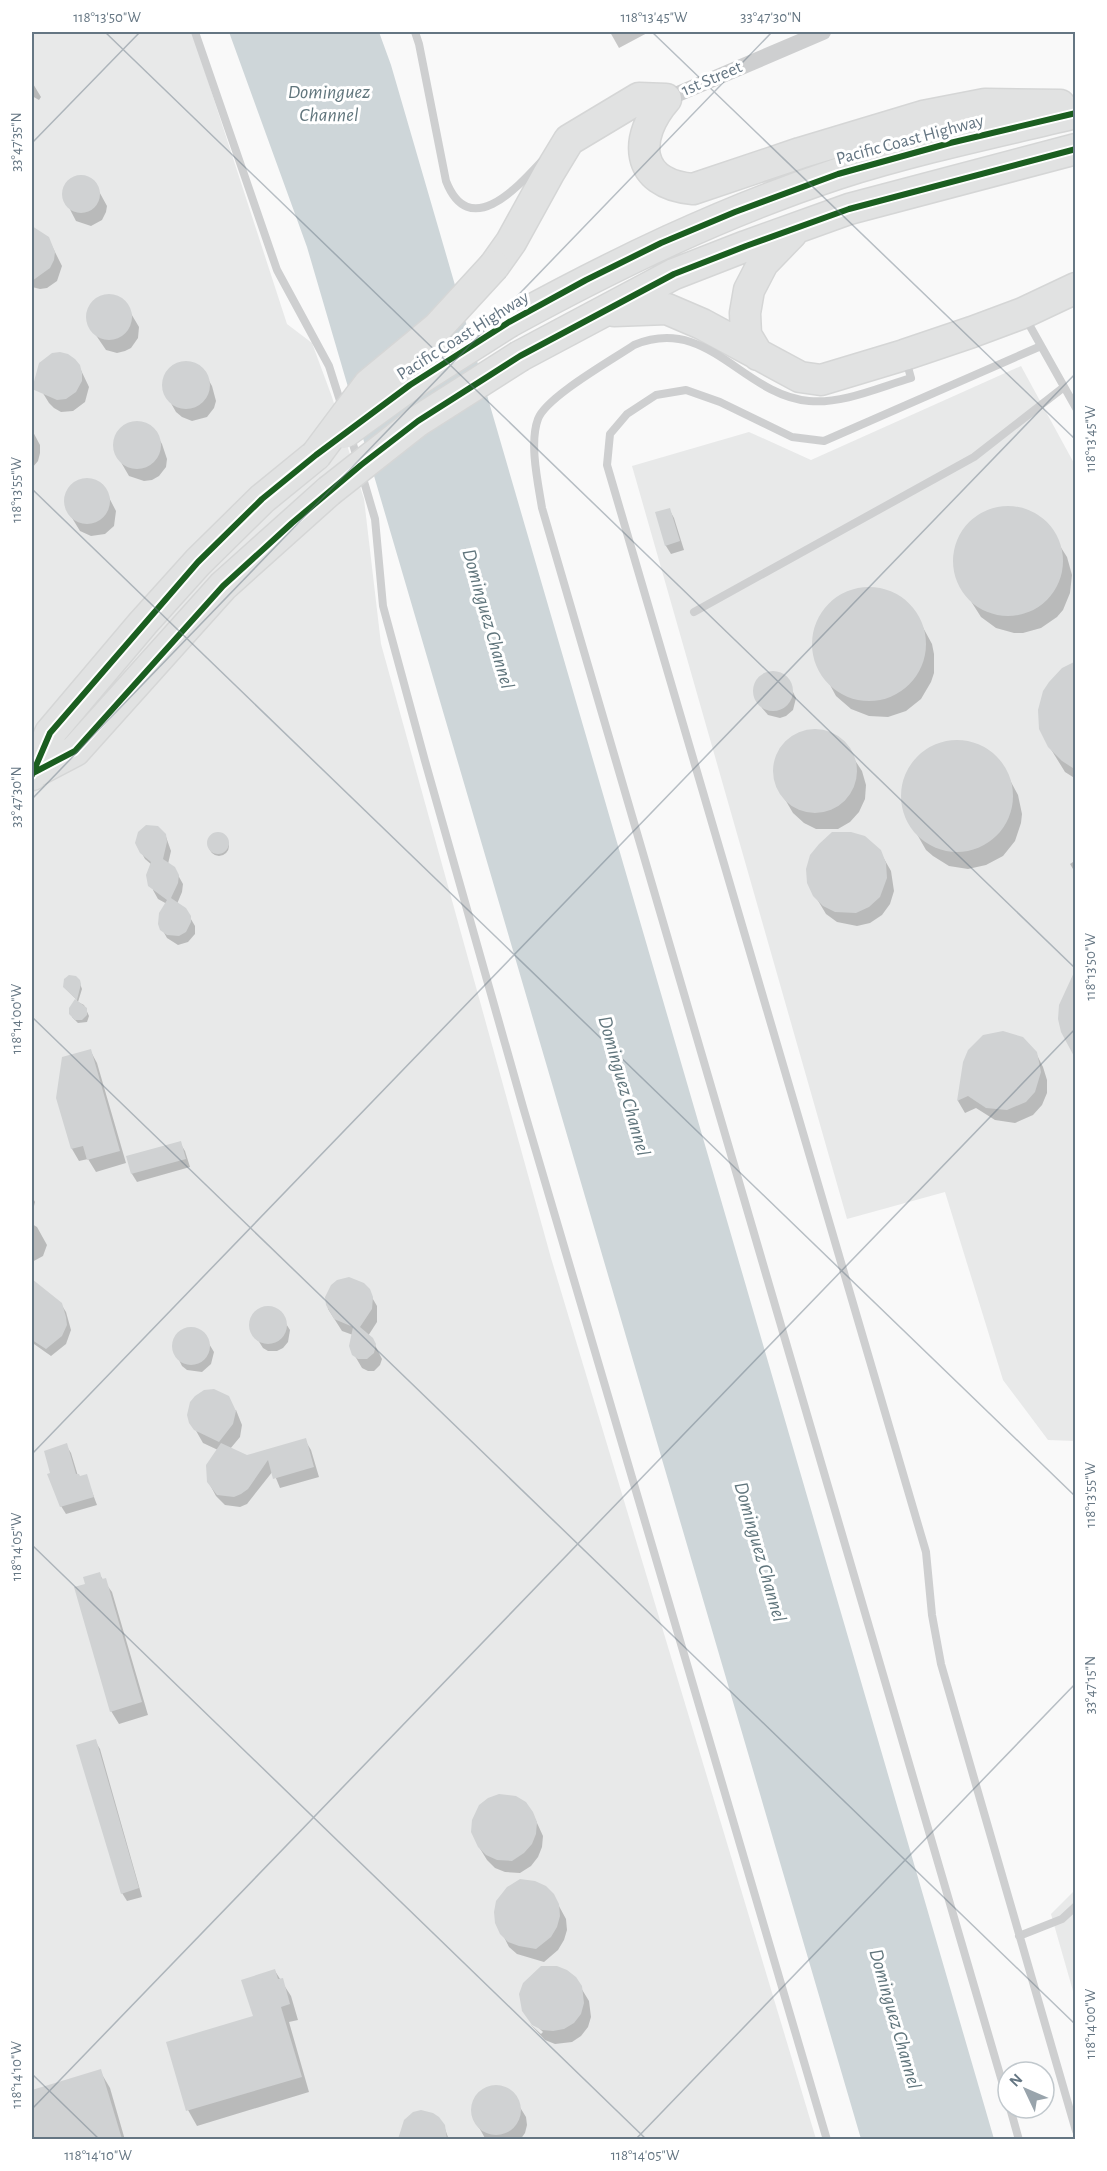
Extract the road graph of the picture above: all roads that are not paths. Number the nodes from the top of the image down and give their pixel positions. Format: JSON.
{"nodes":[{"id":1,"x":195,"y":32,"type":"edge"},
{"id":2,"x":415,"y":32,"type":"edge"},
{"id":3,"x":823,"y":32,"type":"edge"},
{"id":4,"x":666,"y":99,"type":"junction"},
{"id":5,"x":1076,"y":106,"type":"edge"},
{"id":6,"x":1076,"y":113,"type":"edge"},
{"id":7,"x":569,"y":140,"type":"junction"},
{"id":8,"x":1076,"y":149,"type":"edge"},
{"id":9,"x":796,"y":228,"type":"junction"},
{"id":10,"x":1076,"y":288,"type":"edge"},
{"id":11,"x":605,"y":312,"type":"junction"},
{"id":12,"x":1023,"y":313,"type":"junction"},
{"id":13,"x":1041,"y":346,"type":"junction"},
{"id":14,"x":758,"y":355,"type":"junction"},
{"id":15,"x":904,"y":356,"type":"junction"},
{"id":16,"x":1064,"y":387,"type":"junction"},
{"id":17,"x":1076,"y":408,"type":"edge"},
{"id":18,"x":316,"y":455,"type":"junction"},
{"id":19,"x":694,"y":612,"type":"dead end"},
{"id":20,"x":32,"y":774,"type":"edge"},
{"id":21,"x":1076,"y":1906,"type":"edge"},
{"id":22,"x":1019,"y":1936,"type":"junction"},
{"id":23,"x":996,"y":2061,"type":"edge"},
{"id":24,"x":1013,"y":2120,"type":"edge"},
{"id":25,"x":1076,"y":2131,"type":"edge"},
{"id":26,"x":827,"y":2139,"type":"edge"},
{"id":27,"x":1019,"y":2139,"type":"edge"}],
"edges":[{"from":1,"to":26,"type":"lane"},
{"from":2,"to":7,"type":"lane"},
{"from":3,"to":4,"type":"street","name":"1st Street"},
{"from":4,"to":5,"type":"highway"},
{"from":4,"to":7,"type":"highway"},
{"from":6,"to":18,"type":"highway","name":"Pacific Coast Highway","bridge":true},
{"from":7,"to":18,"type":"highway","bridge":true},
{"from":8,"to":9,"type":"highway","name":"Pacific Coast Highway"},
{"from":9,"to":11,"type":"highway","name":"Pacific Coast Highway"},
{"from":9,"to":14,"type":"highway"},
{"from":10,"to":12,"type":"highway"},
{"from":11,"to":14,"type":"highway"},
{"from":11,"to":20,"type":"highway","name":"Pacific Coast Highway","bridge":true},
{"from":12,"to":13,"type":"lane"},
{"from":12,"to":15,"type":"highway"},
{"from":13,"to":16,"type":"lane"},
{"from":13,"to":22,"type":"lane"},
{"from":14,"to":15,"type":"highway"},
{"from":15,"to":23,"type":"lane"},
{"from":16,"to":17,"type":"lane"},
{"from":16,"to":19,"type":"lane"},
{"from":18,"to":20,"type":"highway","name":"Pacific Coast Highway"},
{"from":21,"to":22,"type":"lane"},
{"from":22,"to":25,"type":"lane"},
{"from":24,"to":27,"type":"lane"}]}
